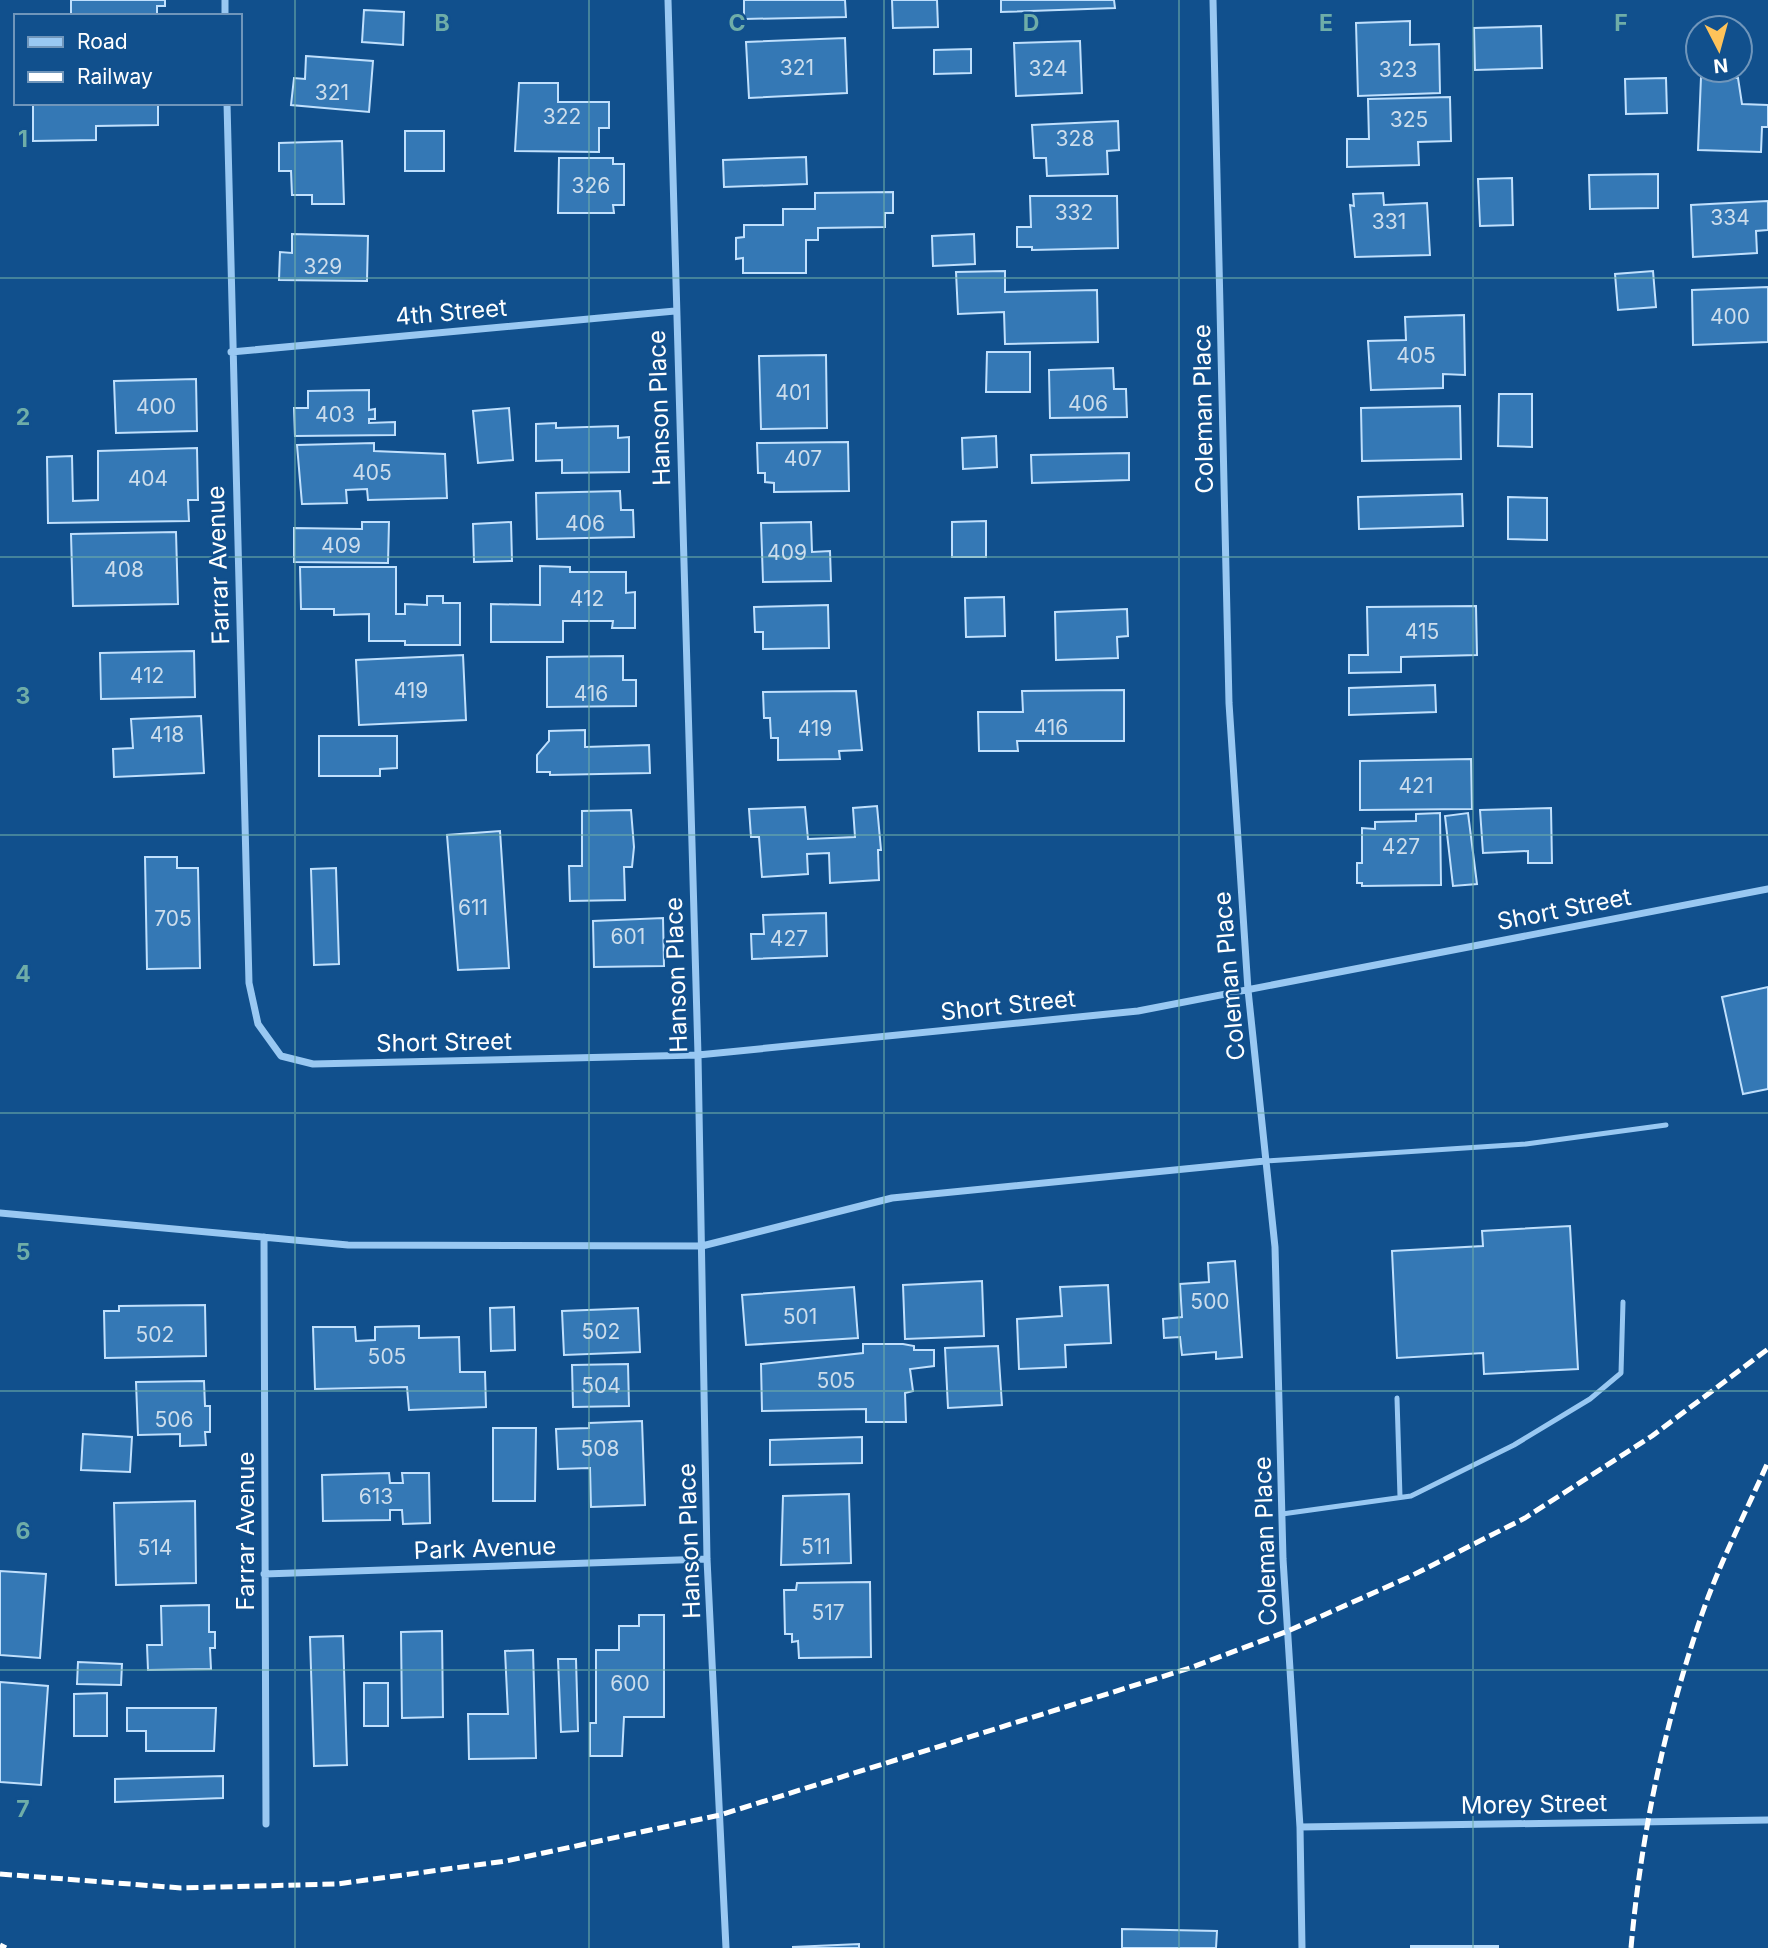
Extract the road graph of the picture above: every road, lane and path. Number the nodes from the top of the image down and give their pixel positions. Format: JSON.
{"nodes":[{"id":1,"x":668,"y":0,"type":"edge"},
{"id":2,"x":1213,"y":0,"type":"edge"},
{"id":3,"x":227,"y":105,"type":"edge"},
{"id":4,"x":676,"y":311,"type":"junction"},
{"id":5,"x":231,"y":352,"type":"junction"},
{"id":6,"x":1768,"y":889,"type":"edge"},
{"id":7,"x":1248,"y":990,"type":"junction"},
{"id":8,"x":258,"y":1024,"type":"joint"},
{"id":9,"x":698,"y":1055,"type":"junction"},
{"id":10,"x":1666,"y":1125,"type":"dead end"},
{"id":11,"x":1265,"y":1161,"type":"junction"},
{"id":12,"x":0,"y":1213,"type":"edge"},
{"id":13,"x":264,"y":1237,"type":"junction"},
{"id":14,"x":702,"y":1246,"type":"junction"},
{"id":15,"x":1623,"y":1302,"type":"dead end"},
{"id":16,"x":1397,"y":1398,"type":"dead end"},
{"id":17,"x":1400,"y":1497,"type":"junction"},
{"id":18,"x":1282,"y":1514,"type":"junction"},
{"id":19,"x":707,"y":1559,"type":"junction"},
{"id":20,"x":264,"y":1574,"type":"junction"},
{"id":21,"x":1768,"y":1820,"type":"edge"},
{"id":22,"x":266,"y":1824,"type":"dead end"},
{"id":23,"x":1300,"y":1827,"type":"junction"},
{"id":24,"x":726,"y":1948,"type":"edge"},
{"id":25,"x":1302,"y":1948,"type":"edge"}],
"edges":[{"from":1,"to":4,"type":"street","name":"Hanson Place"},
{"from":2,"to":7,"type":"street","name":"Coleman Place"},
{"from":3,"to":5,"type":"street","name":"Farrar Avenue"},
{"from":4,"to":5,"type":"street","name":"4th Street"},
{"from":4,"to":9,"type":"street","name":"Hanson Place"},
{"from":5,"to":8,"type":"street","name":"Farrar Avenue"},
{"from":6,"to":7,"type":"street","name":"Short Street"},
{"from":7,"to":9,"type":"street","name":"Short Street"},
{"from":7,"to":11,"type":"street","name":"Coleman Place"},
{"from":8,"to":9,"type":"street","name":"Short Street"},
{"from":9,"to":14,"type":"street","name":"Hanson Place"},
{"from":10,"to":11,"type":"lane"},
{"from":11,"to":14,"type":"street"},
{"from":11,"to":18,"type":"street","name":"Coleman Place"},
{"from":12,"to":13,"type":"street"},
{"from":13,"to":14,"type":"street"},
{"from":13,"to":20,"type":"street","name":"Farrar Avenue"},
{"from":14,"to":19,"type":"street","name":"Hanson Place"},
{"from":15,"to":17,"type":"lane"},
{"from":16,"to":17,"type":"lane"},
{"from":17,"to":18,"type":"lane"},
{"from":18,"to":23,"type":"street","name":"Coleman Place"},
{"from":19,"to":20,"type":"street","name":"Park Avenue"},
{"from":19,"to":24,"type":"street","name":"Hanson Place"},
{"from":20,"to":22,"type":"street","name":"Farrar Avenue"},
{"from":21,"to":23,"type":"street","name":"Morey Street"},
{"from":23,"to":25,"type":"street","name":"Coleman Place"}]}
